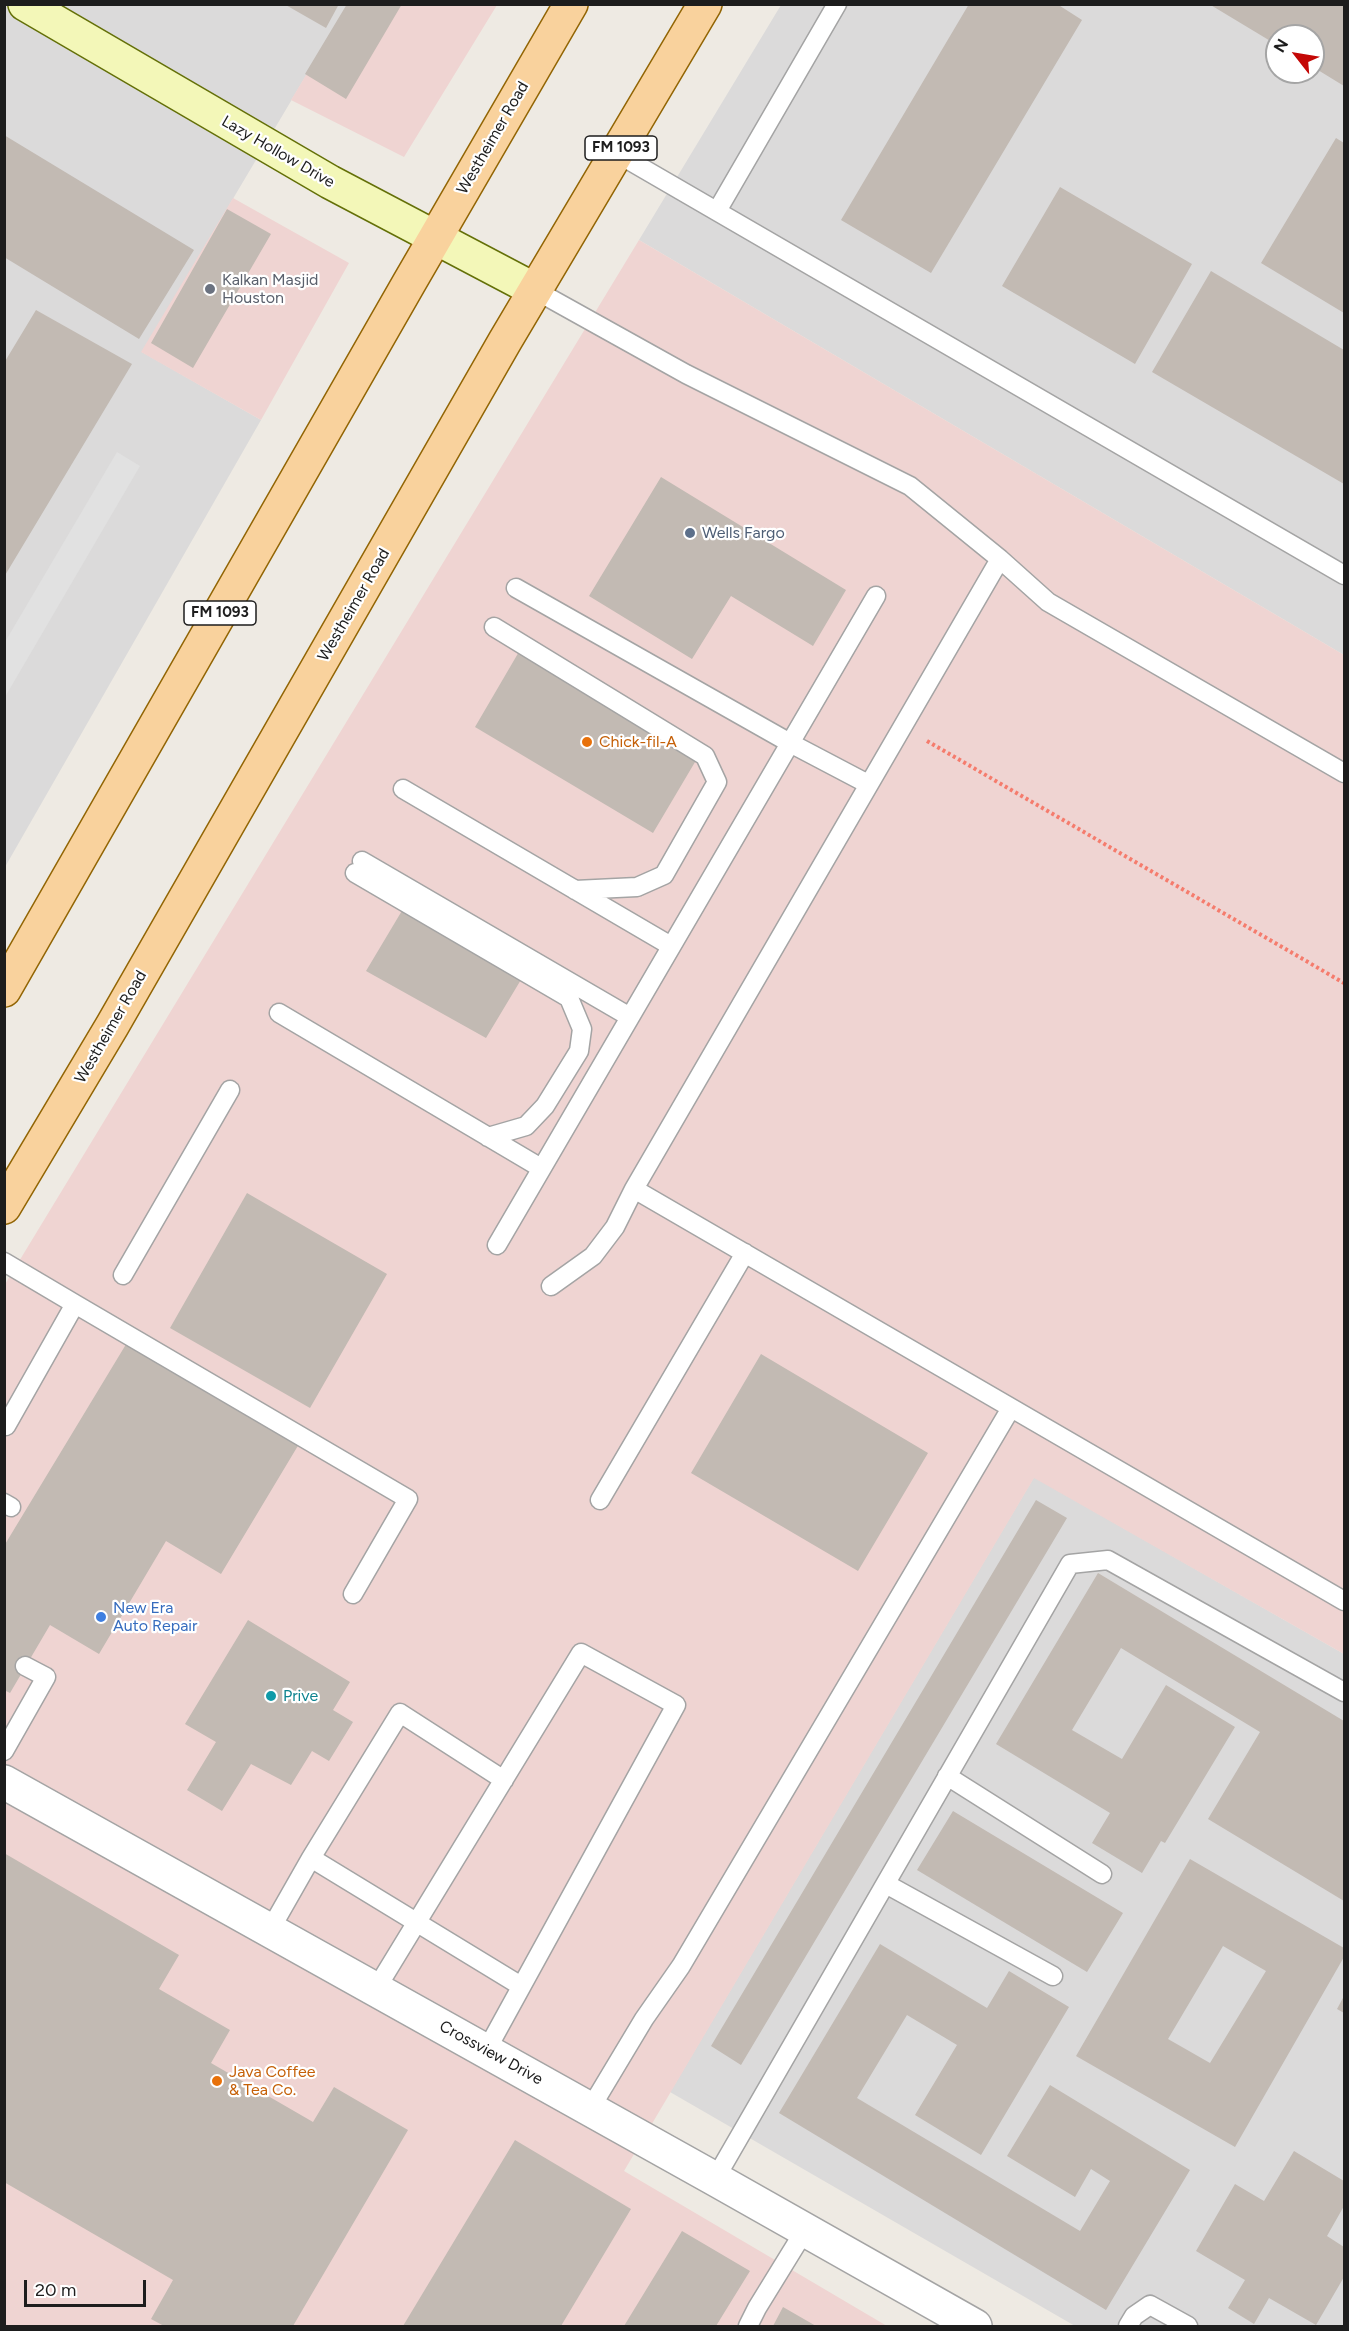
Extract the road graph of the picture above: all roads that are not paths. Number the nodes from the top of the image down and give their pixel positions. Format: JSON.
{"nodes":[{"id":1,"x":25,"y":4,"type":"edge"},
{"id":2,"x":571,"y":4,"type":"edge"},
{"id":3,"x":705,"y":4,"type":"edge"},
{"id":4,"x":837,"y":4,"type":"edge"},
{"id":5,"x":618,"y":154,"type":"junction"},
{"id":6,"x":717,"y":211,"type":"junction"},
{"id":7,"x":436,"y":236,"type":"junction"},
{"id":8,"x":535,"y":291,"type":"junction"},
{"id":9,"x":1000,"y":559,"type":"junction"},
{"id":10,"x":1344,"y":575,"type":"edge"},
{"id":11,"x":516,"y":588,"type":"dead end"},
{"id":12,"x":876,"y":596,"type":"dead end"},
{"id":13,"x":494,"y":627,"type":"dead end"},
{"id":14,"x":790,"y":742,"type":"junction"},
{"id":15,"x":1344,"y":773,"type":"edge"},
{"id":16,"x":868,"y":784,"type":"junction"},
{"id":17,"x":403,"y":789,"type":"dead end"},
{"id":18,"x":575,"y":890,"type":"junction"},
{"id":19,"x":671,"y":946,"type":"junction"},
{"id":20,"x":4,"y":990,"type":"edge"},
{"id":21,"x":279,"y":1013,"type":"dead end"},
{"id":22,"x":630,"y":1017,"type":"junction"},
{"id":23,"x":230,"y":1090,"type":"dead end"},
{"id":24,"x":488,"y":1137,"type":"junction"},
{"id":25,"x":541,"y":1168,"type":"junction"},
{"id":26,"x":634,"y":1189,"type":"junction"},
{"id":27,"x":4,"y":1207,"type":"edge"},
{"id":28,"x":497,"y":1245,"type":"dead end"},
{"id":29,"x":745,"y":1253,"type":"junction"},
{"id":30,"x":4,"y":1262,"type":"edge"},
{"id":31,"x":123,"y":1275,"type":"dead end"},
{"id":32,"x":551,"y":1286,"type":"dead end"},
{"id":33,"x":75,"y":1304,"type":"junction"},
{"id":34,"x":1011,"y":1408,"type":"junction"},
{"id":35,"x":6,"y":1426,"type":"edge"},
{"id":36,"x":600,"y":1500,"type":"dead end"},
{"id":37,"x":353,"y":1594,"type":"dead end"},
{"id":38,"x":1344,"y":1602,"type":"edge"},
{"id":39,"x":25,"y":1666,"type":"dead end"},
{"id":40,"x":1344,"y":1692,"type":"edge"},
{"id":41,"x":4,"y":1751,"type":"edge"},
{"id":42,"x":947,"y":1776,"type":"junction"},
{"id":43,"x":504,"y":1780,"type":"junction"},
{"id":44,"x":4,"y":1782,"type":"edge"},
{"id":45,"x":311,"y":1858,"type":"junction"},
{"id":46,"x":1102,"y":1874,"type":"dead end"},
{"id":47,"x":886,"y":1884,"type":"junction"},
{"id":48,"x":418,"y":1922,"type":"junction"},
{"id":49,"x":270,"y":1930,"type":"junction"},
{"id":50,"x":1053,"y":1977,"type":"dead end"},
{"id":51,"x":521,"y":1986,"type":"junction"},
{"id":52,"x":376,"y":1989,"type":"junction"},
{"id":53,"x":486,"y":2050,"type":"junction"},
{"id":54,"x":590,"y":2109,"type":"junction"},
{"id":55,"x":716,"y":2179,"type":"junction"},
{"id":56,"x":805,"y":2230,"type":"junction"},
{"id":57,"x":748,"y":2326,"type":"edge"},
{"id":58,"x":975,"y":2326,"type":"edge"},
{"id":59,"x":1128,"y":2326,"type":"edge"},
{"id":60,"x":1188,"y":2326,"type":"edge"}],
"edges":[{"from":1,"to":7,"type":"street","name":"Lazy Hollow Drive"},
{"from":2,"to":7,"type":"main road","name":"Westheimer Road","number":"FM 1093"},
{"from":3,"to":5,"type":"main road","name":"Westheimer Road","number":"FM 1093"},
{"from":4,"to":6,"type":"lane"},
{"from":5,"to":6,"type":"lane"},
{"from":5,"to":8,"type":"main road","name":"Westheimer Road","number":"FM 1093"},
{"from":6,"to":10,"type":"lane"},
{"from":7,"to":8,"type":"street","name":"Lazy Hollow Drive"},
{"from":7,"to":20,"type":"main road","name":"Westheimer Road","number":"FM 1093"},
{"from":8,"to":9,"type":"lane"},
{"from":8,"to":27,"type":"main road","name":"Westheimer Road","number":"FM 1093"},
{"from":9,"to":15,"type":"lane"},
{"from":9,"to":16,"type":"lane"},
{"from":11,"to":14,"type":"lane"},
{"from":12,"to":14,"type":"lane"},
{"from":13,"to":18,"type":"lane"},
{"from":14,"to":16,"type":"lane"},
{"from":14,"to":19,"type":"lane"},
{"from":16,"to":26,"type":"lane"},
{"from":17,"to":18,"type":"lane"},
{"from":18,"to":19,"type":"lane"},
{"from":19,"to":22,"type":"lane"},
{"from":21,"to":24,"type":"lane"},
{"from":22,"to":24,"type":"lane"},
{"from":22,"to":25,"type":"lane"},
{"from":23,"to":31,"type":"lane"},
{"from":24,"to":25,"type":"lane"},
{"from":25,"to":28,"type":"lane"},
{"from":26,"to":29,"type":"lane"},
{"from":26,"to":32,"type":"lane"},
{"from":29,"to":34,"type":"lane"},
{"from":29,"to":36,"type":"lane"},
{"from":30,"to":33,"type":"lane"},
{"from":33,"to":35,"type":"lane"},
{"from":33,"to":37,"type":"lane"},
{"from":34,"to":38,"type":"lane"},
{"from":34,"to":54,"type":"lane"},
{"from":39,"to":41,"type":"lane"},
{"from":40,"to":42,"type":"lane"},
{"from":42,"to":46,"type":"lane"},
{"from":42,"to":47,"type":"lane"},
{"from":43,"to":45,"type":"lane"},
{"from":43,"to":48,"type":"lane"},
{"from":43,"to":51,"type":"lane"},
{"from":44,"to":49,"type":"street","name":"Crossview Drive"},
{"from":45,"to":48,"type":"lane"},
{"from":45,"to":49,"type":"lane"},
{"from":47,"to":50,"type":"lane"},
{"from":47,"to":55,"type":"lane"},
{"from":48,"to":51,"type":"lane"},
{"from":48,"to":52,"type":"lane"},
{"from":49,"to":52,"type":"street","name":"Crossview Drive"},
{"from":51,"to":53,"type":"lane"},
{"from":52,"to":53,"type":"street","name":"Crossview Drive"},
{"from":53,"to":54,"type":"street","name":"Crossview Drive"},
{"from":54,"to":55,"type":"street","name":"Crossview Drive"},
{"from":55,"to":56,"type":"street","name":"Crossview Drive"},
{"from":56,"to":57,"type":"lane"},
{"from":56,"to":58,"type":"street","name":"Crossview Drive"},
{"from":59,"to":60,"type":"lane"}]}
